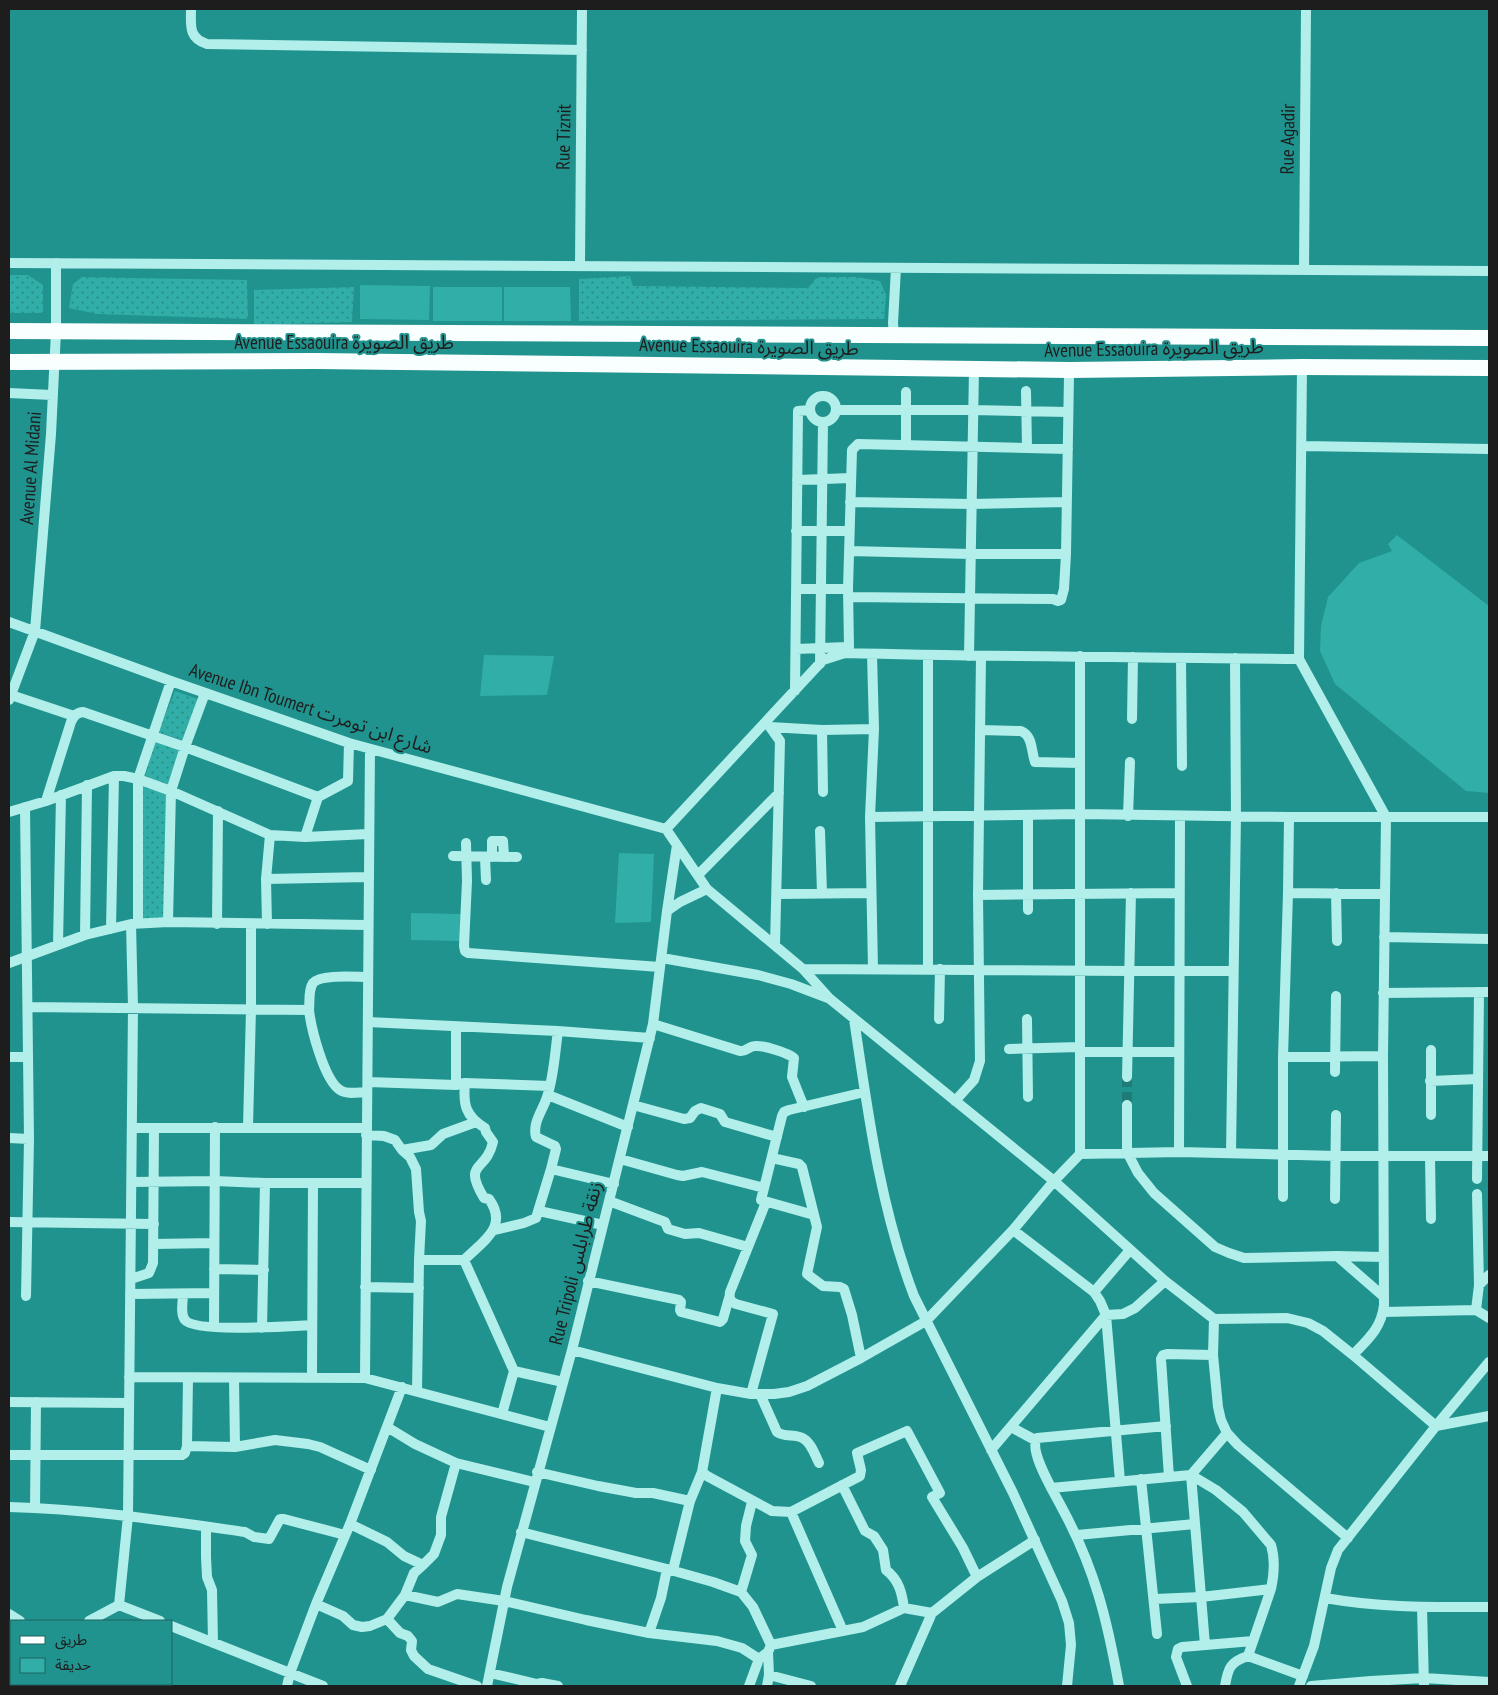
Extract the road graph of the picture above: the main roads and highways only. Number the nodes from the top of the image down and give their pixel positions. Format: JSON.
{"nodes":[{"id":1,"x":9,"y":331,"type":"edge"},
{"id":2,"x":1489,"y":338,"type":"edge"},
{"id":3,"x":9,"y":362,"type":"edge"},
{"id":4,"x":1489,"y":368,"type":"edge"}],
"edges":[{"from":1,"to":2,"type":"main road","name":"Avenue Essaouira طريق الصويرة"},
{"from":3,"to":4,"type":"main road","name":"Avenue Essaouira طريق الصويرة"}]}
